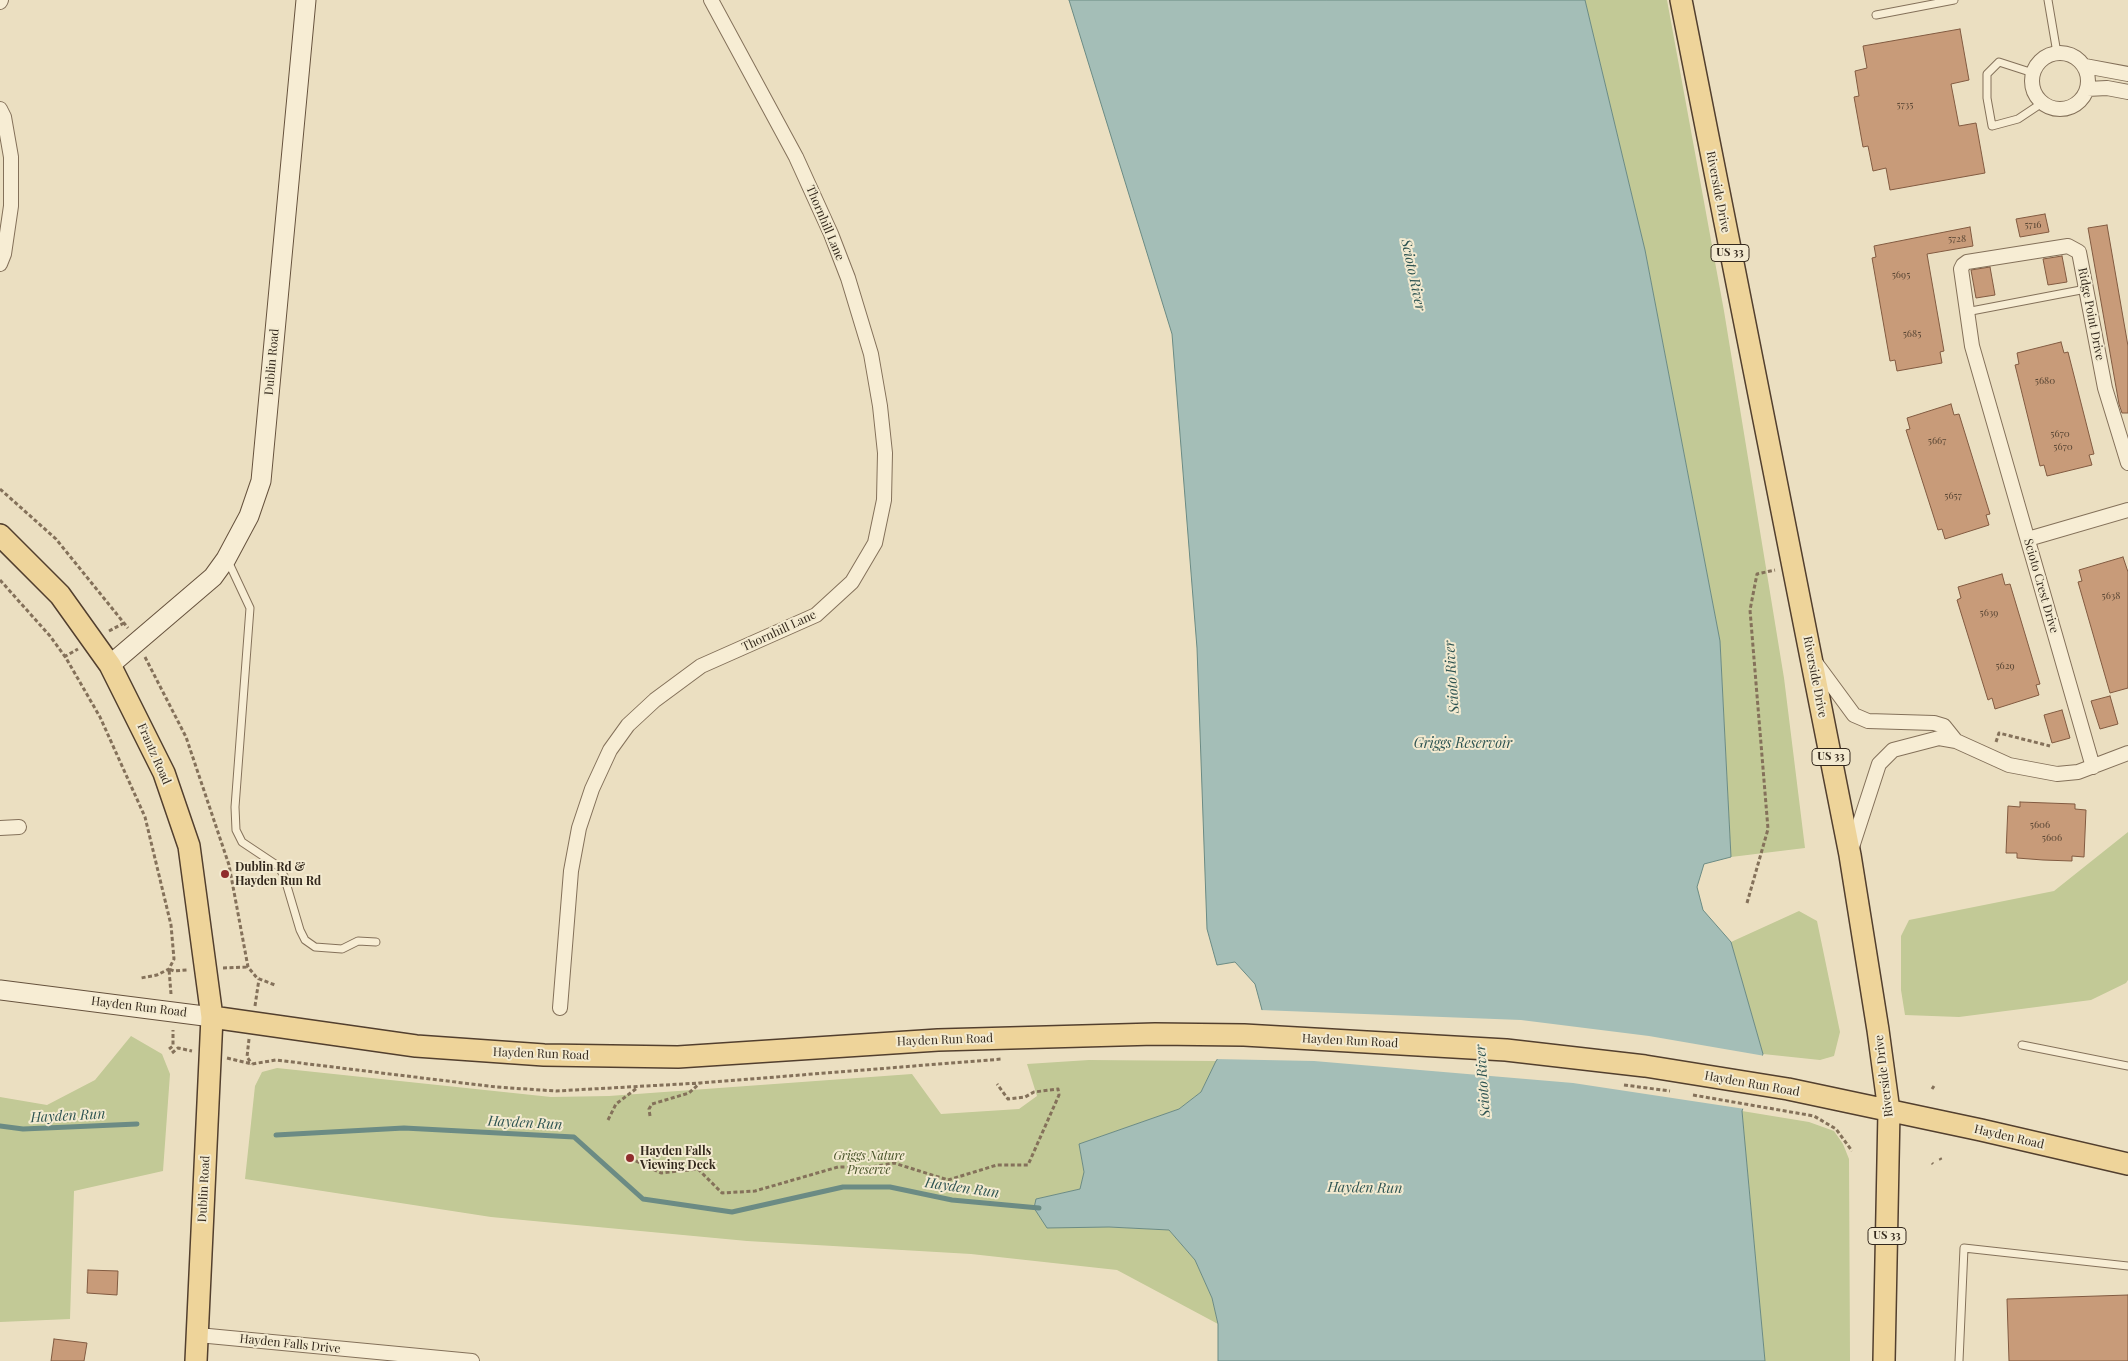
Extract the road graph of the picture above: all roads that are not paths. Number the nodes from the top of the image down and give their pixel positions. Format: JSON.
{"nodes":[{"id":1,"x":306,"y":0,"type":"edge"},
{"id":2,"x":711,"y":0,"type":"edge"},
{"id":3,"x":1681,"y":0,"type":"edge"},
{"id":4,"x":1954,"y":0,"type":"edge"},
{"id":5,"x":2048,"y":0,"type":"edge"},
{"id":6,"x":1876,"y":15,"type":"dead end"},
{"id":7,"x":2057,"y":53,"type":"junction"},
{"id":8,"x":2085,"y":66,"type":"junction"},
{"id":9,"x":2033,"y":73,"type":"junction"},
{"id":10,"x":2128,"y":74,"type":"edge"},
{"id":11,"x":2087,"y":89,"type":"junction"},
{"id":12,"x":2128,"y":92,"type":"edge"},
{"id":13,"x":2042,"y":103,"type":"junction"},
{"id":14,"x":0,"y":109,"type":"edge"},
{"id":15,"x":0,"y":264,"type":"edge"},
{"id":16,"x":1963,"y":265,"type":"joint"},
{"id":17,"x":2086,"y":289,"type":"junction"},
{"id":18,"x":1966,"y":312,"type":"junction"},
{"id":19,"x":2128,"y":462,"type":"edge"},
{"id":20,"x":2128,"y":510,"type":"edge"},
{"id":21,"x":0,"y":535,"type":"edge"},
{"id":22,"x":2028,"y":539,"type":"junction"},
{"id":23,"x":226,"y":559,"type":"junction"},
{"id":24,"x":1812,"y":658,"type":"junction"},
{"id":25,"x":110,"y":665,"type":"junction"},
{"id":26,"x":1956,"y":741,"type":"junction"},
{"id":27,"x":2128,"y":753,"type":"edge"},
{"id":28,"x":2093,"y":767,"type":"junction"},
{"id":29,"x":19,"y":827,"type":"dead end"},
{"id":30,"x":0,"y":828,"type":"edge"},
{"id":31,"x":1850,"y":855,"type":"junction"},
{"id":32,"x":376,"y":942,"type":"dead end"},
{"id":33,"x":0,"y":990,"type":"edge"},
{"id":34,"x":560,"y":1008,"type":"dead end"},
{"id":35,"x":212,"y":1017,"type":"junction"},
{"id":36,"x":2022,"y":1045,"type":"dead end"},
{"id":37,"x":2128,"y":1066,"type":"edge"},
{"id":38,"x":1889,"y":1111,"type":"junction"},
{"id":39,"x":2128,"y":1164,"type":"edge"},
{"id":40,"x":2128,"y":1266,"type":"edge"},
{"id":41,"x":198,"y":1335,"type":"junction"},
{"id":42,"x":196,"y":1361,"type":"edge"},
{"id":43,"x":472,"y":1361,"type":"edge"},
{"id":44,"x":1884,"y":1361,"type":"edge"},
{"id":45,"x":1959,"y":1361,"type":"edge"}],
"edges":[{"from":1,"to":23,"type":"main road","name":"Dublin Road"},
{"from":2,"to":34,"type":"street","name":"Thornhill Lane"},
{"from":3,"to":24,"type":"main road","name":"Riverside Drive","number":"US 33"},
{"from":4,"to":6,"type":"lane"},
{"from":5,"to":7,"type":"lane"},
{"from":7,"to":8,"type":"street"},
{"from":7,"to":9,"type":"street"},
{"from":8,"to":10,"type":"street"},
{"from":8,"to":11,"type":"street"},
{"from":9,"to":13,"type":"street"},
{"from":9,"to":13,"type":"lane"},
{"from":11,"to":12,"type":"street"},
{"from":11,"to":13,"type":"street"},
{"from":14,"to":15,"type":"street"},
{"from":16,"to":17,"type":"street","name":"Ridge Point Drive"},
{"from":16,"to":18,"type":"street","name":"Scioto Crest Drive"},
{"from":17,"to":18,"type":"lane"},
{"from":17,"to":19,"type":"street","name":"Ridge Point Drive"},
{"from":18,"to":22,"type":"street","name":"Scioto Crest Drive"},
{"from":20,"to":22,"type":"street"},
{"from":21,"to":25,"type":"main road","name":"Frantz Road"},
{"from":22,"to":28,"type":"street","name":"Scioto Crest Drive"},
{"from":23,"to":25,"type":"main road","name":"Dublin Road"},
{"from":23,"to":32,"type":"lane"},
{"from":24,"to":26,"type":"street"},
{"from":24,"to":31,"type":"main road","name":"Riverside Drive","number":"US 33"},
{"from":25,"to":35,"type":"main road","name":"Frantz Road"},
{"from":26,"to":28,"type":"street"},
{"from":26,"to":31,"type":"street"},
{"from":27,"to":28,"type":"street"},
{"from":29,"to":30,"type":"street"},
{"from":31,"to":38,"type":"main road","name":"Riverside Drive","number":"US 33"},
{"from":33,"to":35,"type":"main road","name":"Hayden Run Road"},
{"from":35,"to":38,"type":"main road","name":"Hayden Run Road"},
{"from":35,"to":41,"type":"main road","name":"Dublin Road"},
{"from":36,"to":37,"type":"lane"},
{"from":38,"to":39,"type":"main road","name":"Hayden Road"},
{"from":38,"to":44,"type":"main road","name":"Riverside Drive","number":"US 33"},
{"from":40,"to":45,"type":"lane"},
{"from":41,"to":42,"type":"main road","name":"Dublin Road"},
{"from":41,"to":43,"type":"street","name":"Hayden Falls Drive"}]}
